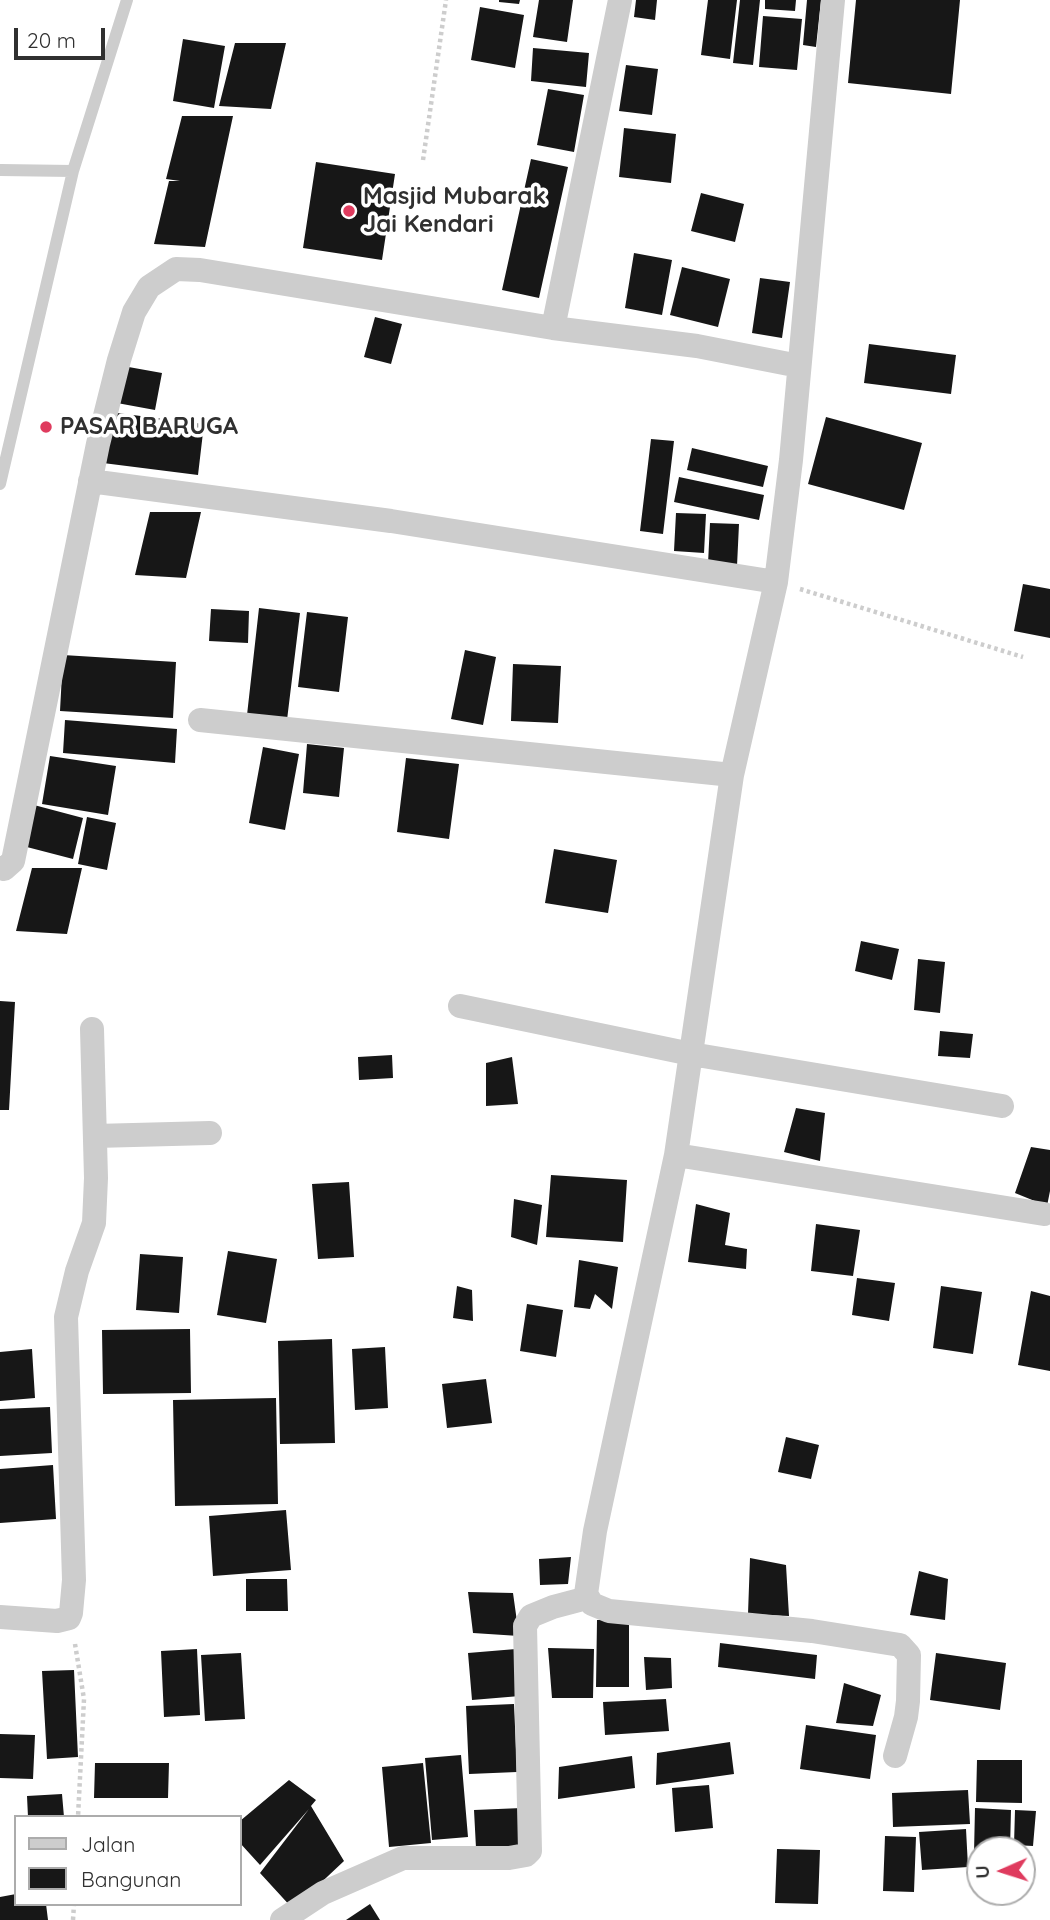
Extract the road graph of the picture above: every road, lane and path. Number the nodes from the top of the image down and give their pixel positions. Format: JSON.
{"nodes":[{"id":1,"x":127,"y":0,"type":"edge"},
{"id":2,"x":446,"y":0,"type":"edge"},
{"id":3,"x":620,"y":0,"type":"edge"},
{"id":4,"x":833,"y":0,"type":"edge"},
{"id":5,"x":423,"y":160,"type":"dead end"},
{"id":6,"x":0,"y":170,"type":"edge"},
{"id":7,"x":73,"y":171,"type":"junction"},
{"id":8,"x":553,"y":328,"type":"junction"},
{"id":9,"x":799,"y":366,"type":"junction"},
{"id":10,"x":90,"y":481,"type":"junction"},
{"id":11,"x":0,"y":484,"type":"edge"},
{"id":12,"x":776,"y":582,"type":"junction"},
{"id":13,"x":1023,"y":657,"type":"dead end"},
{"id":14,"x":200,"y":720,"type":"dead end"},
{"id":15,"x":732,"y":775,"type":"junction"},
{"id":16,"x":0,"y":868,"type":"edge"},
{"id":17,"x":460,"y":1006,"type":"dead end"},
{"id":18,"x":92,"y":1029,"type":"dead end"},
{"id":19,"x":691,"y":1054,"type":"junction"},
{"id":20,"x":1002,"y":1106,"type":"dead end"},
{"id":21,"x":210,"y":1133,"type":"dead end"},
{"id":22,"x":95,"y":1136,"type":"junction"},
{"id":23,"x":676,"y":1155,"type":"junction"},
{"id":24,"x":1044,"y":1214,"type":"dead end"},
{"id":25,"x":587,"y":1598,"type":"junction"},
{"id":26,"x":0,"y":1617,"type":"edge"},
{"id":27,"x":69,"y":1618,"type":"junction"},
{"id":28,"x":895,"y":1756,"type":"dead end"},
{"id":29,"x":78,"y":1815,"type":"edge"},
{"id":30,"x":282,"y":1920,"type":"edge"}],
"edges":[{"from":1,"to":7,"type":"lane"},
{"from":2,"to":5,"type":"path"},
{"from":3,"to":8,"type":"street"},
{"from":4,"to":9,"type":"street"},
{"from":6,"to":7,"type":"lane"},
{"from":7,"to":11,"type":"lane"},
{"from":8,"to":9,"type":"street"},
{"from":8,"to":10,"type":"street"},
{"from":9,"to":12,"type":"street"},
{"from":10,"to":12,"type":"street"},
{"from":10,"to":16,"type":"street"},
{"from":12,"to":13,"type":"path"},
{"from":12,"to":15,"type":"street"},
{"from":14,"to":15,"type":"street"},
{"from":15,"to":19,"type":"street"},
{"from":17,"to":19,"type":"street"},
{"from":18,"to":22,"type":"street"},
{"from":19,"to":20,"type":"street"},
{"from":19,"to":23,"type":"street"},
{"from":21,"to":22,"type":"street"},
{"from":22,"to":27,"type":"street"},
{"from":23,"to":24,"type":"street"},
{"from":23,"to":25,"type":"street"},
{"from":25,"to":28,"type":"street"},
{"from":25,"to":30,"type":"street"},
{"from":26,"to":27,"type":"street"},
{"from":27,"to":29,"type":"path"}]}
